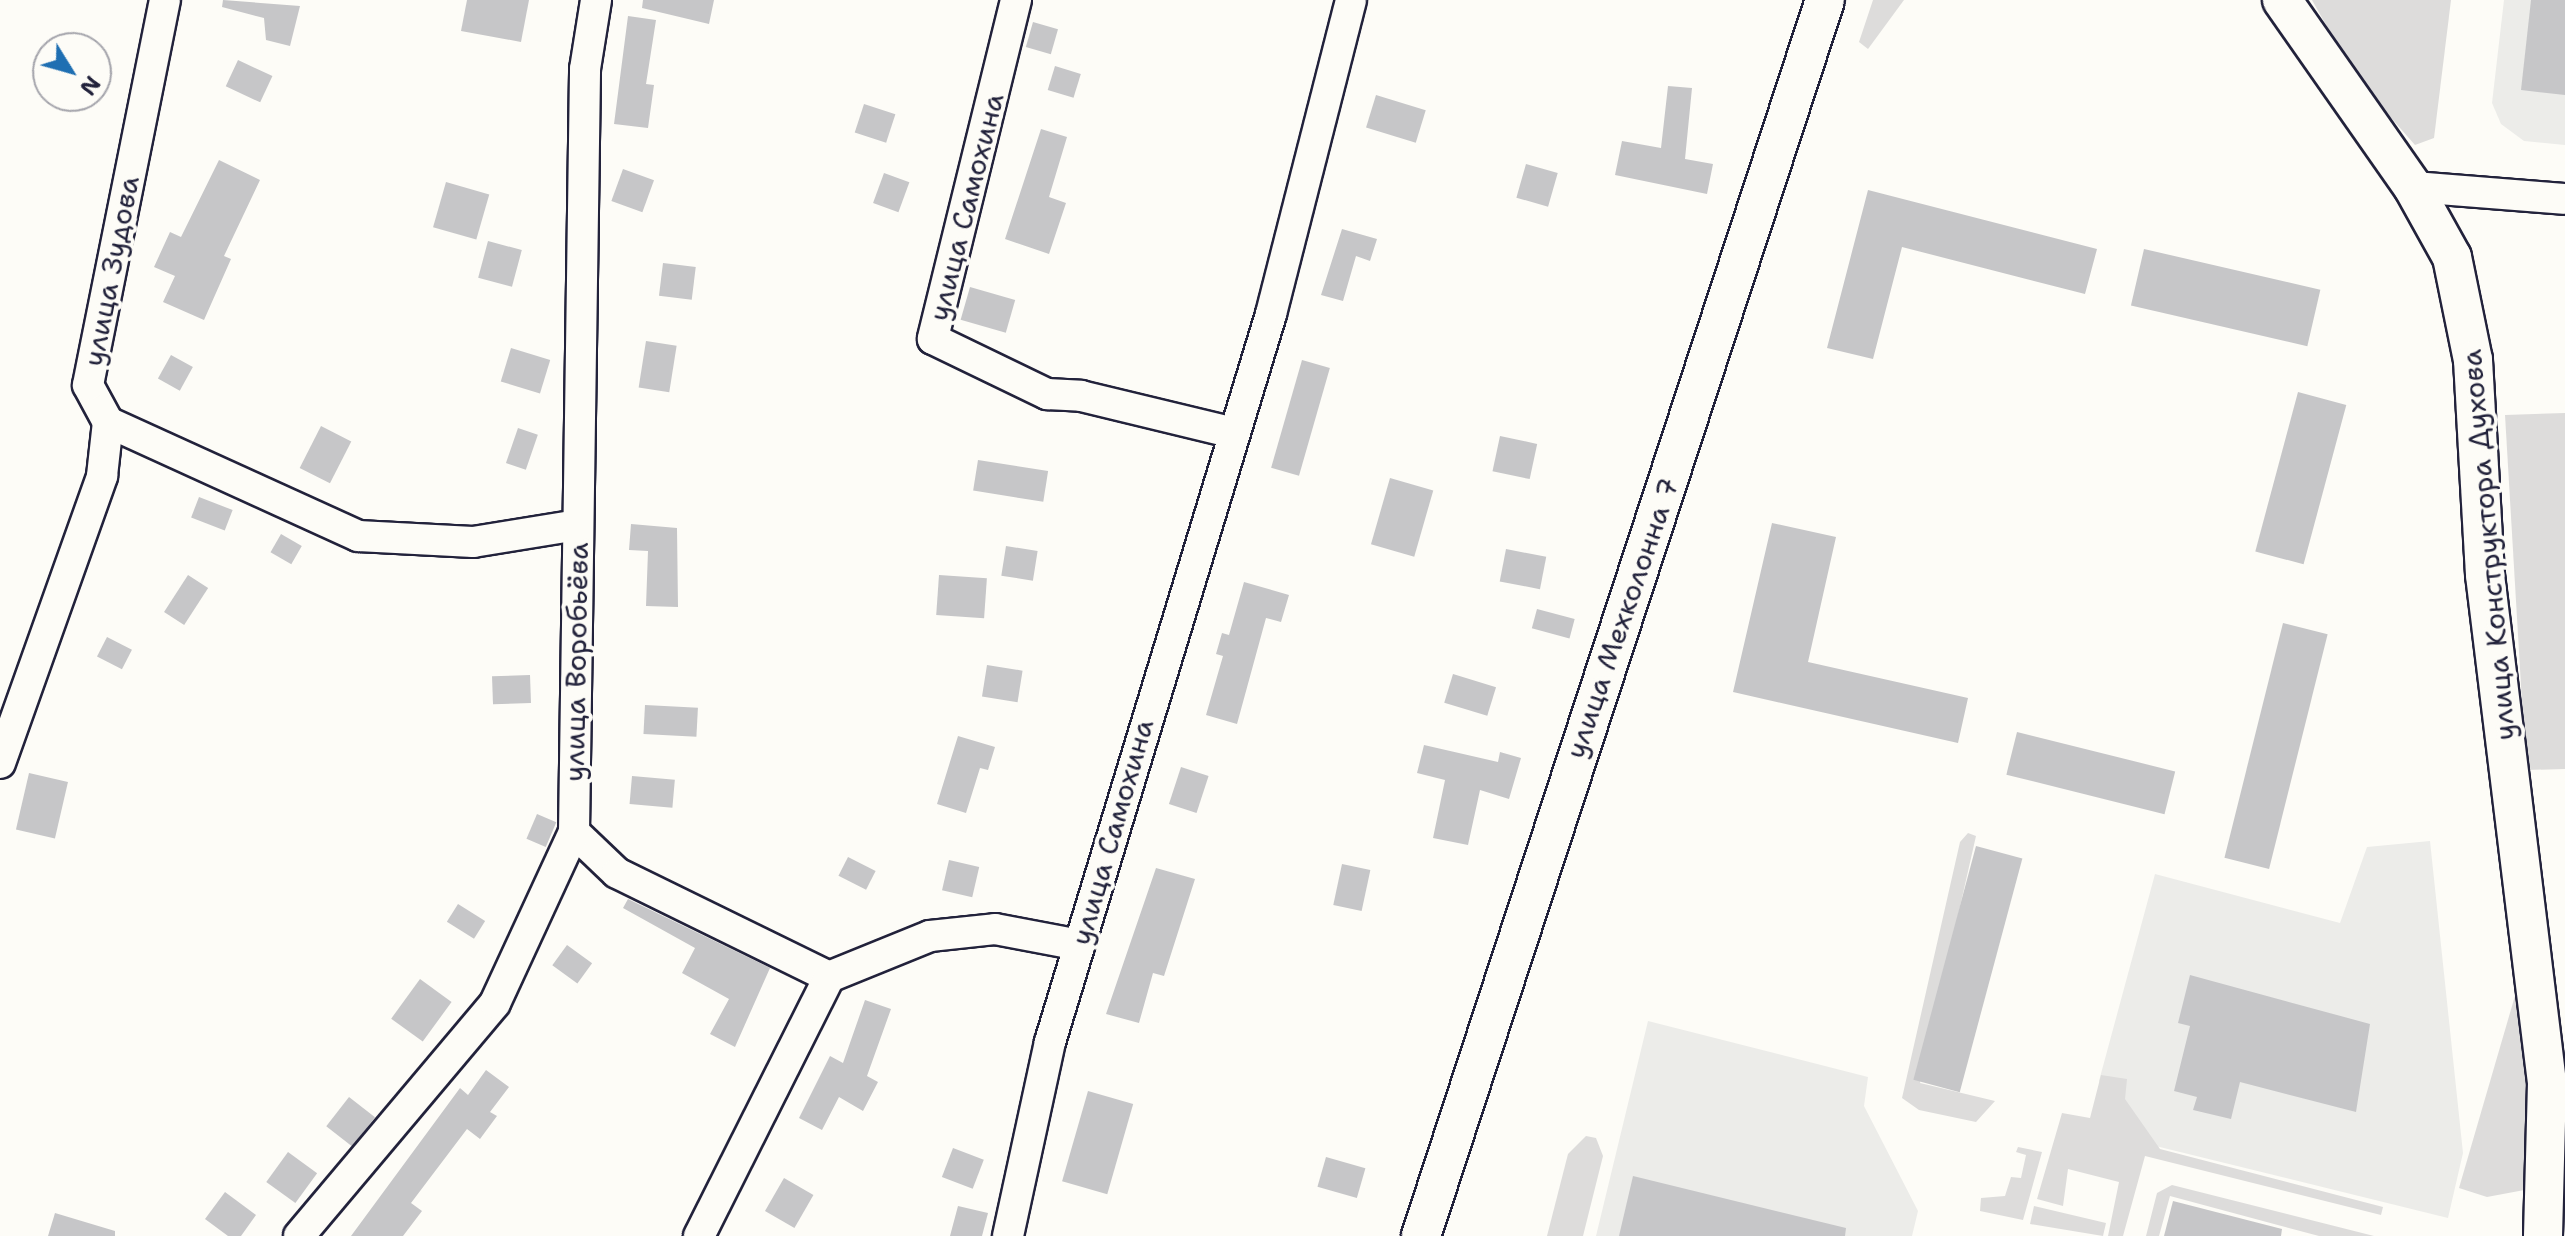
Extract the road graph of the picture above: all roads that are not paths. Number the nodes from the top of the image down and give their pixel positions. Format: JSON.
{"nodes":[{"id":1,"x":165,"y":0,"type":"edge"},
{"id":2,"x":596,"y":0,"type":"edge"},
{"id":3,"x":1016,"y":0,"type":"edge"},
{"id":4,"x":1351,"y":0,"type":"edge"},
{"id":5,"x":1825,"y":0,"type":"edge"},
{"id":6,"x":2282,"y":0,"type":"edge"},
{"id":7,"x":2413,"y":187,"type":"junction"},
{"id":8,"x":2565,"y":199,"type":"edge"},
{"id":9,"x":108,"y":422,"type":"junction"},
{"id":10,"x":1234,"y":433,"type":"junction"},
{"id":11,"x":578,"y":525,"type":"junction"},
{"id":12,"x":0,"y":763,"type":"edge"},
{"id":13,"x":574,"y":832,"type":"junction"},
{"id":14,"x":1080,"y":945,"type":"junction"},
{"id":15,"x":829,"y":977,"type":"junction"},
{"id":16,"x":299,"y":1236,"type":"edge"},
{"id":17,"x":699,"y":1236,"type":"edge"},
{"id":18,"x":1008,"y":1236,"type":"edge"},
{"id":19,"x":1421,"y":1236,"type":"edge"},
{"id":20,"x":2543,"y":1236,"type":"edge"}],
"edges":[{"from":1,"to":9,"type":"street","name":"улица Зудова"},
{"from":2,"to":11,"type":"street","name":"улица Воробьёва"},
{"from":3,"to":10,"type":"street","name":"улица Самохина"},
{"from":4,"to":10,"type":"street","name":"улица Самохина"},
{"from":5,"to":19,"type":"street","name":"улица Мехколонна 7"},
{"from":6,"to":7,"type":"street","name":"улица Конструктора Духова"},
{"from":7,"to":8,"type":"street"},
{"from":7,"to":20,"type":"street","name":"улица Конструктора Духова"},
{"from":9,"to":11,"type":"street"},
{"from":9,"to":12,"type":"street"},
{"from":10,"to":14,"type":"street","name":"улица Самохина"},
{"from":11,"to":13,"type":"street","name":"улица Воробьёва"},
{"from":13,"to":15,"type":"street"},
{"from":13,"to":16,"type":"street","name":"улица Воробьёва"},
{"from":14,"to":15,"type":"street"},
{"from":14,"to":18,"type":"street","name":"улица Самохина"},
{"from":15,"to":17,"type":"street"}]}
